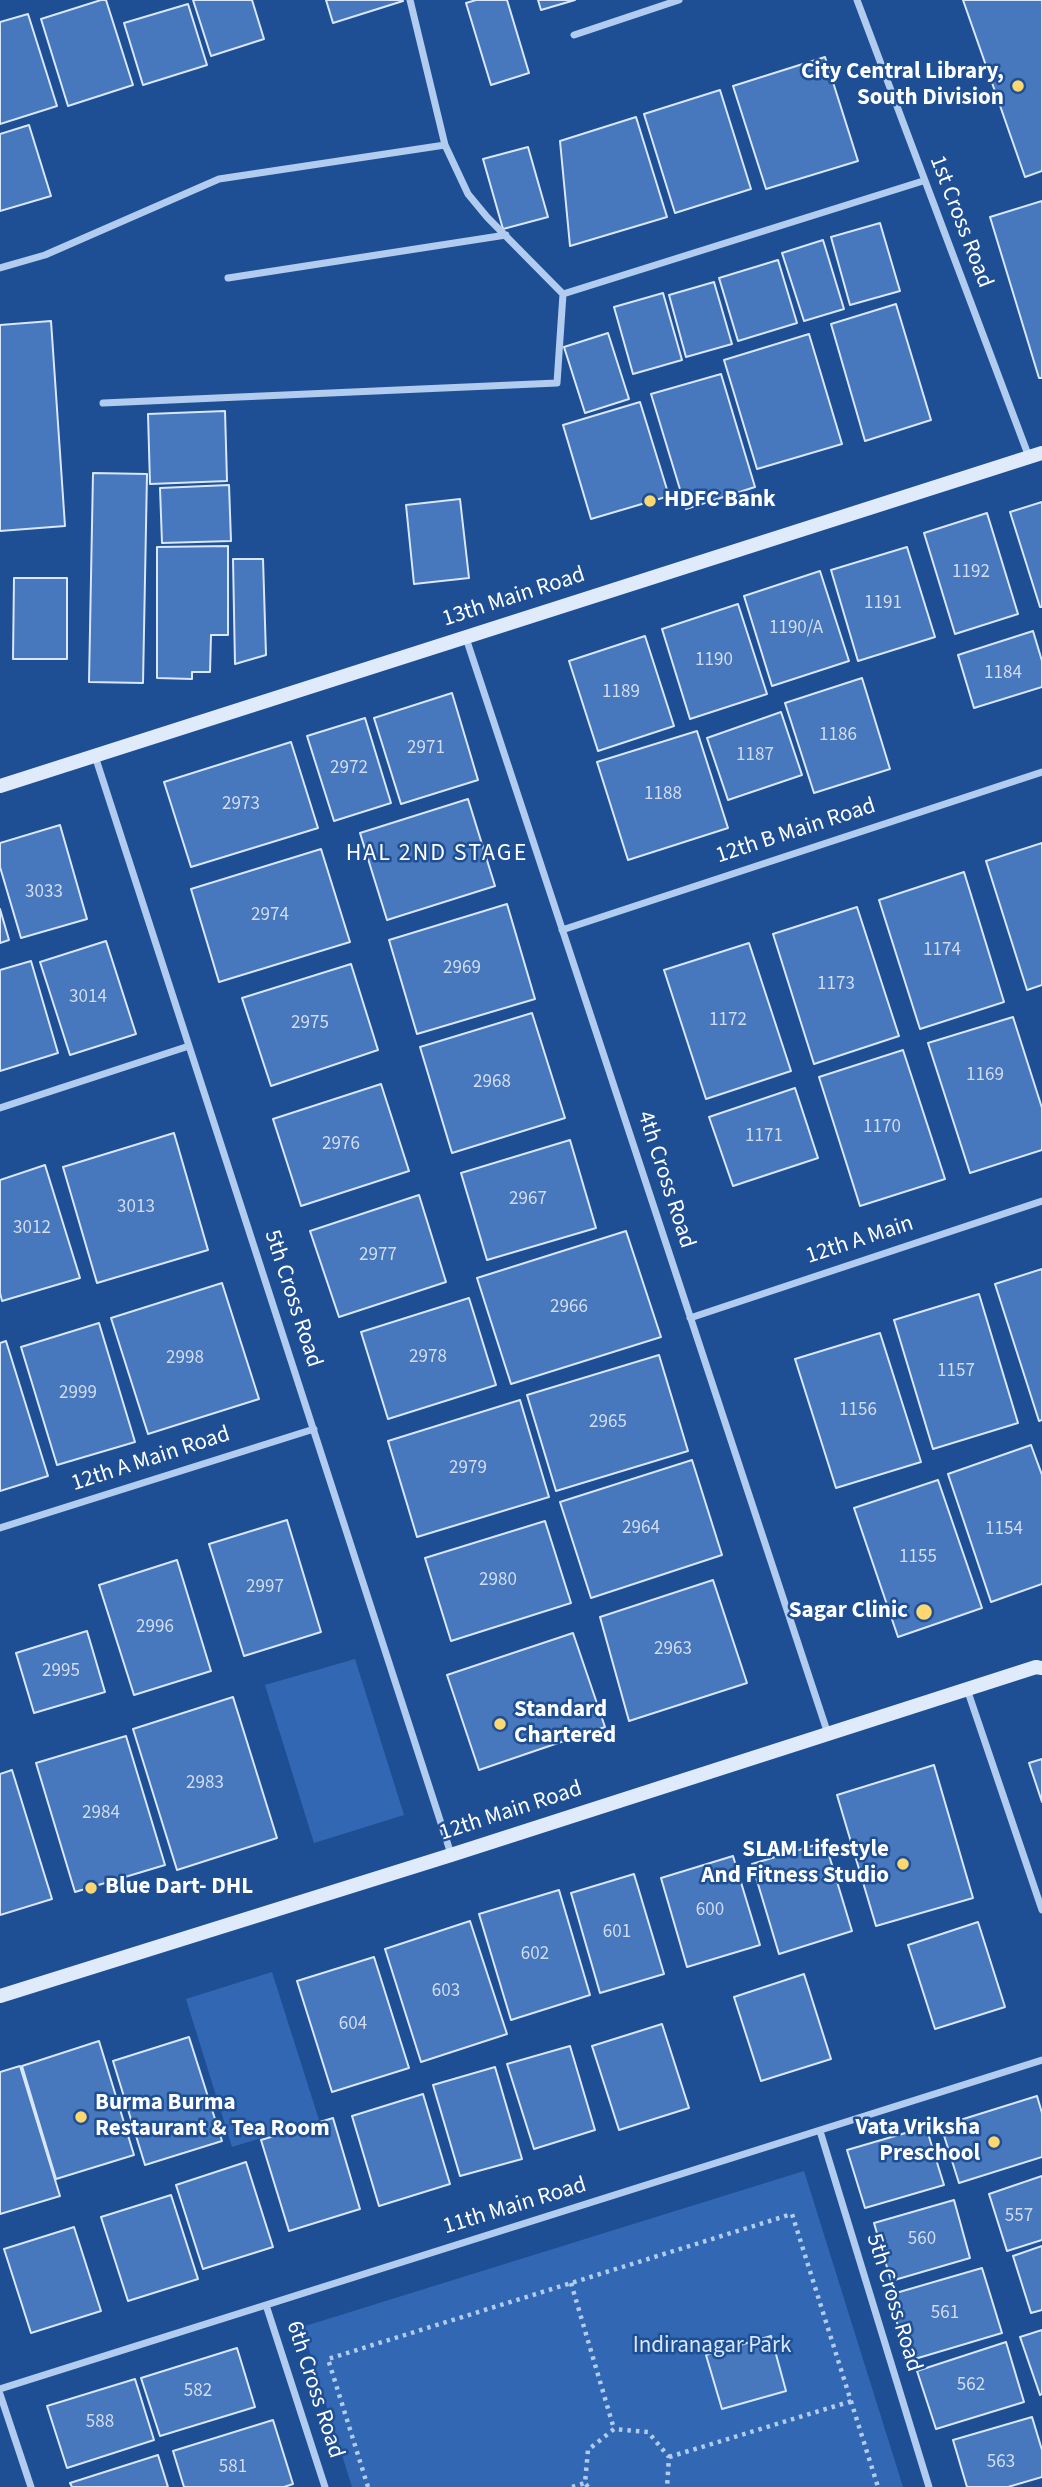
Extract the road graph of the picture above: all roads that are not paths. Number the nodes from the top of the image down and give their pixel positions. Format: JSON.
{"nodes":[{"id":1,"x":410,"y":0,"type":"edge"},
{"id":2,"x":680,"y":0,"type":"edge"},
{"id":3,"x":857,"y":0,"type":"edge"},
{"id":4,"x":574,"y":35,"type":"dead end"},
{"id":5,"x":445,"y":145,"type":"junction"},
{"id":6,"x":923,"y":181,"type":"junction"},
{"id":7,"x":506,"y":235,"type":"junction"},
{"id":8,"x":0,"y":268,"type":"edge"},
{"id":9,"x":228,"y":278,"type":"dead end"},
{"id":10,"x":564,"y":294,"type":"junction"},
{"id":11,"x":103,"y":403,"type":"dead end"},
{"id":12,"x":1036,"y":455,"type":"edge"},
{"id":13,"x":466,"y":638,"type":"junction"},
{"id":14,"x":95,"y":756,"type":"junction"},
{"id":15,"x":1042,"y":772,"type":"edge"},
{"id":16,"x":0,"y":786,"type":"edge"},
{"id":17,"x":562,"y":930,"type":"junction"},
{"id":18,"x":189,"y":1046,"type":"junction"},
{"id":19,"x":0,"y":1108,"type":"edge"},
{"id":20,"x":1042,"y":1201,"type":"edge"},
{"id":21,"x":690,"y":1318,"type":"junction"},
{"id":22,"x":314,"y":1429,"type":"junction"},
{"id":23,"x":0,"y":1528,"type":"edge"},
{"id":24,"x":1040,"y":1664,"type":"edge"},
{"id":25,"x":967,"y":1689,"type":"junction"},
{"id":26,"x":828,"y":1734,"type":"junction"},
{"id":27,"x":451,"y":1855,"type":"junction"},
{"id":28,"x":1042,"y":1910,"type":"edge"},
{"id":29,"x":0,"y":1996,"type":"edge"},
{"id":30,"x":1042,"y":2060,"type":"edge"},
{"id":31,"x":820,"y":2131,"type":"junction"},
{"id":32,"x":266,"y":2305,"type":"junction"},
{"id":33,"x":0,"y":2392,"type":"edge"},
{"id":34,"x":31,"y":2487,"type":"edge"},
{"id":35,"x":325,"y":2487,"type":"edge"},
{"id":36,"x":929,"y":2487,"type":"edge"}],
"edges":[{"from":1,"to":5,"type":"street"},
{"from":2,"to":4,"type":"street"},
{"from":3,"to":6,"type":"street","name":"1st Cross Road"},
{"from":5,"to":7,"type":"street"},
{"from":5,"to":8,"type":"street"},
{"from":6,"to":10,"type":"street"},
{"from":6,"to":12,"type":"street","name":"1st Cross Road"},
{"from":7,"to":9,"type":"street"},
{"from":7,"to":10,"type":"street"},
{"from":10,"to":11,"type":"street"},
{"from":12,"to":13,"type":"street","name":"13th Main Road"},
{"from":13,"to":14,"type":"street","name":"13th Main Road"},
{"from":13,"to":17,"type":"street","name":"4th Cross Road"},
{"from":14,"to":16,"type":"street","name":"13th Main Road"},
{"from":14,"to":18,"type":"street","name":"5th Cross Road"},
{"from":15,"to":17,"type":"street","name":"12th B Main Road"},
{"from":17,"to":21,"type":"street","name":"4th Cross Road"},
{"from":18,"to":19,"type":"street"},
{"from":18,"to":22,"type":"street","name":"5th Cross Road"},
{"from":20,"to":21,"type":"street","name":"12th A Main"},
{"from":21,"to":26,"type":"street","name":"4th Cross Road"},
{"from":22,"to":23,"type":"street","name":"12th A Main Road"},
{"from":22,"to":27,"type":"street","name":"5th Cross Road"},
{"from":24,"to":25,"type":"street","name":"12th Main Road"},
{"from":25,"to":26,"type":"street","name":"12th Main Road"},
{"from":25,"to":28,"type":"street"},
{"from":26,"to":27,"type":"street","name":"12th Main Road"},
{"from":27,"to":29,"type":"street","name":"12th Main Road"},
{"from":30,"to":31,"type":"street","name":"11th Main Road"},
{"from":31,"to":32,"type":"street","name":"11th Main Road"},
{"from":31,"to":36,"type":"street","name":"5th Cross Road"},
{"from":32,"to":33,"type":"street","name":"11th Main Road"},
{"from":32,"to":35,"type":"street","name":"6th Cross Road"},
{"from":33,"to":34,"type":"street"}]}
